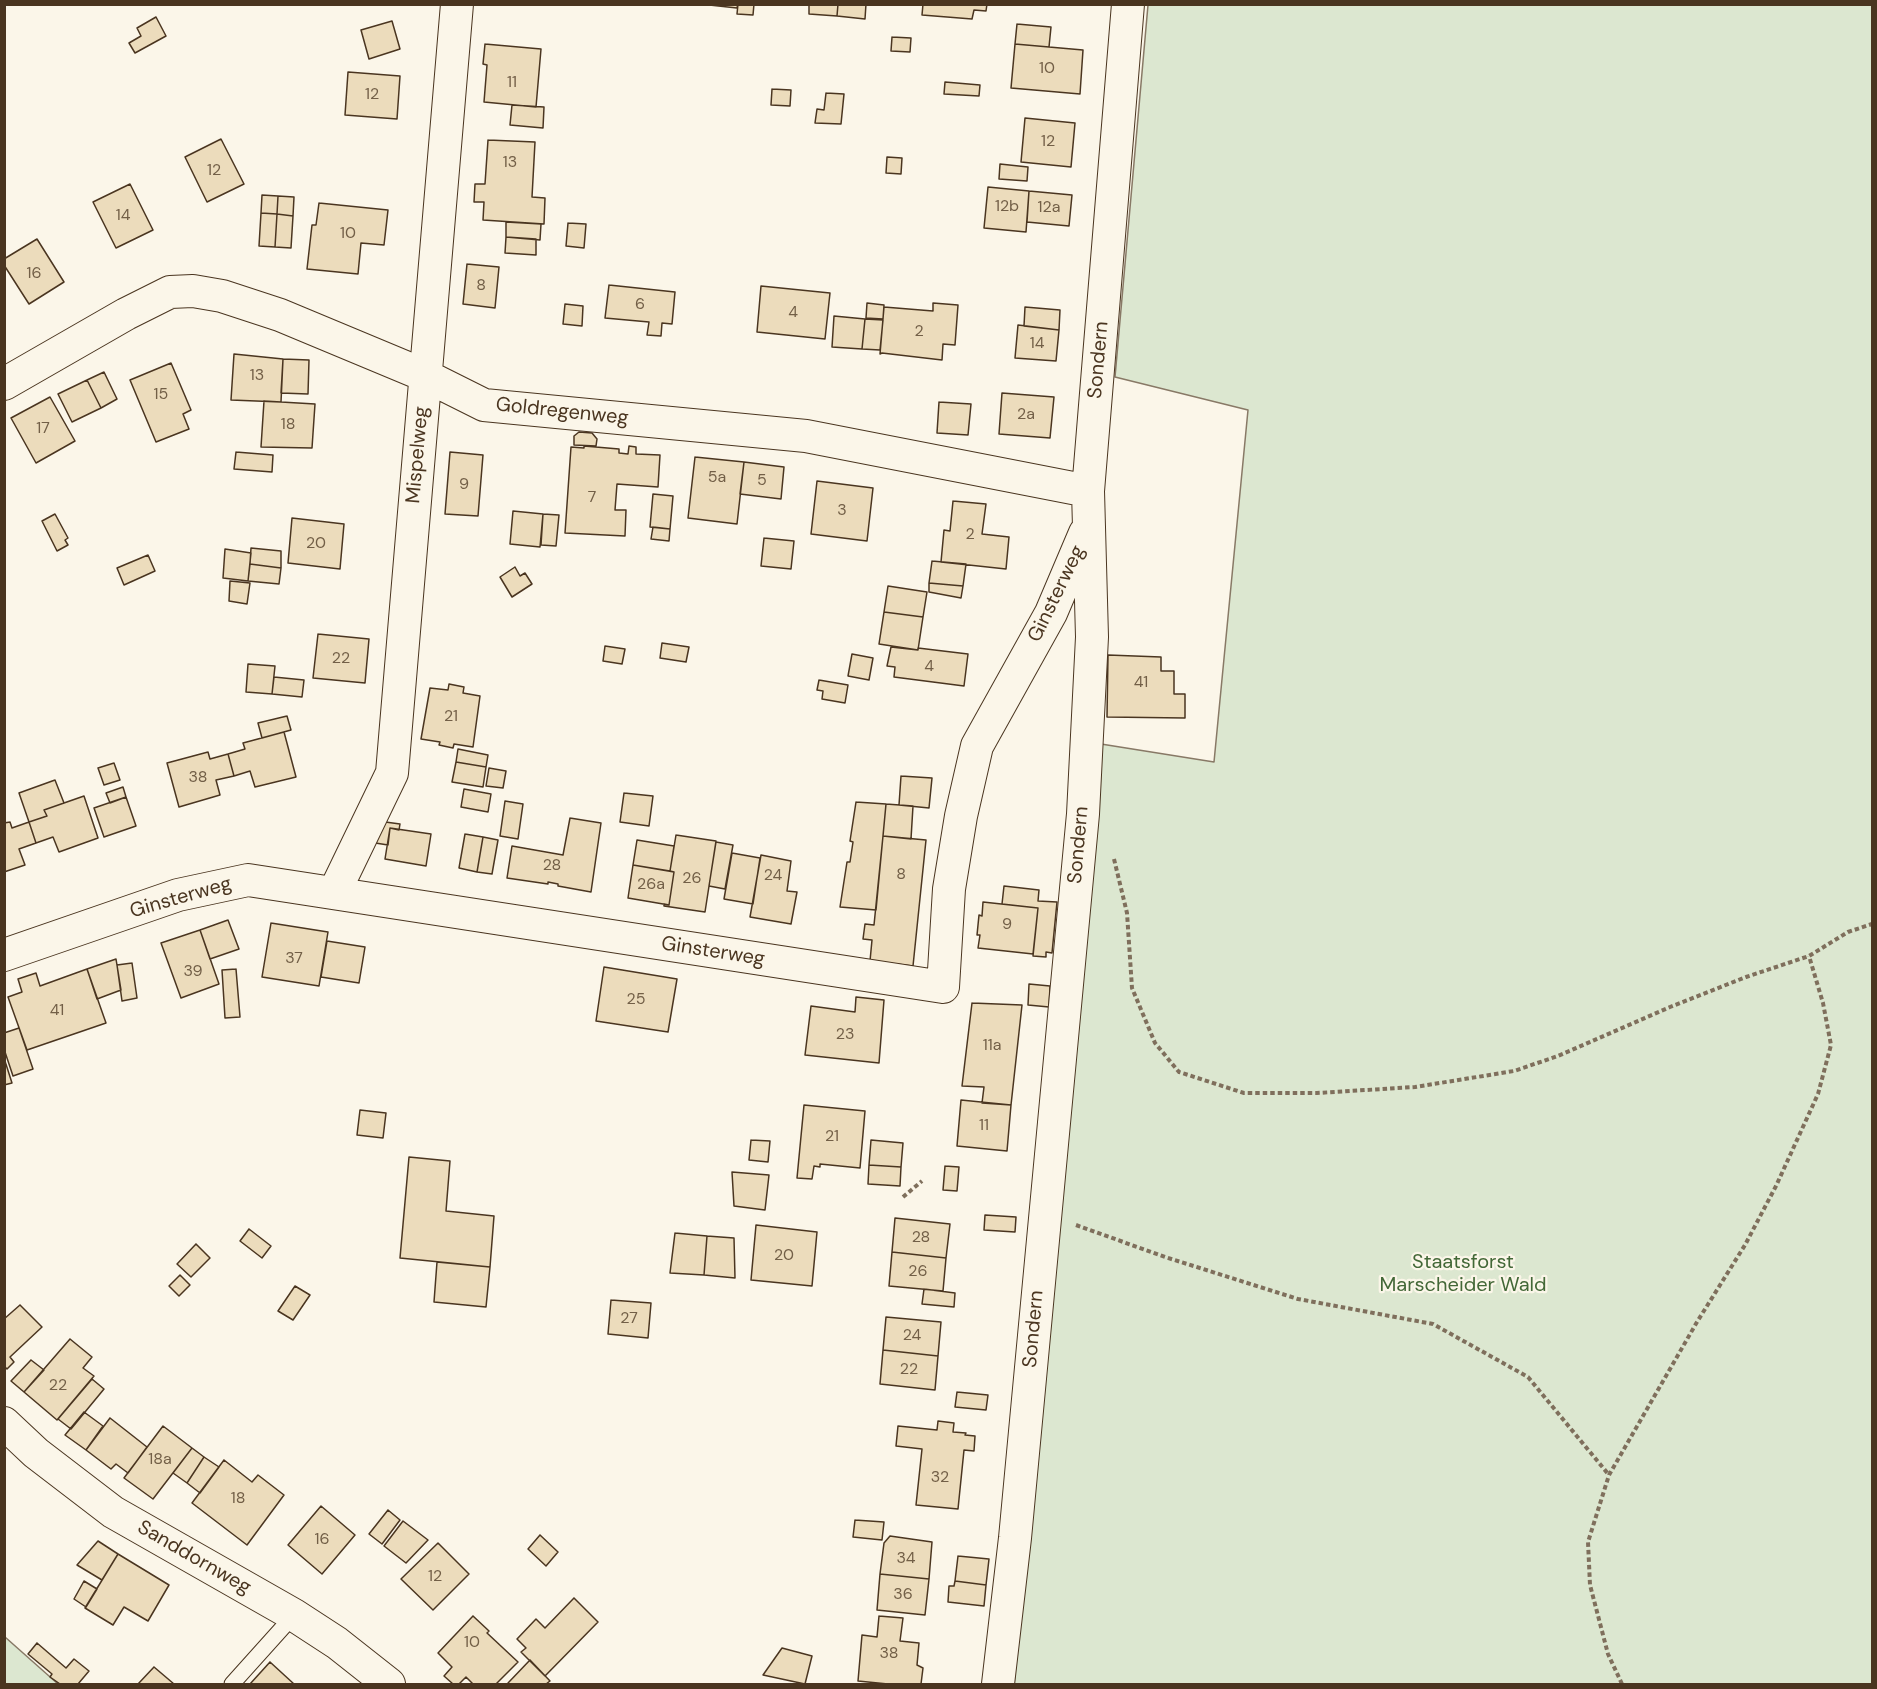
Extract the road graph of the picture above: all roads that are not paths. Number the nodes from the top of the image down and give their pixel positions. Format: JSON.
{"nodes":[{"id":1,"x":456,"y":4,"type":"edge"},
{"id":2,"x":1128,"y":4,"type":"edge"},
{"id":3,"x":424,"y":375,"type":"junction"},
{"id":4,"x":4,"y":384,"type":"edge"},
{"id":5,"x":1088,"y":491,"type":"junction"},
{"id":6,"x":1089,"y":524,"type":"junction"},
{"id":7,"x":334,"y":893,"type":"junction"},
{"id":8,"x":4,"y":955,"type":"edge"},
{"id":9,"x":4,"y":1423,"type":"edge"},
{"id":10,"x":294,"y":1616,"type":"junction"},
{"id":11,"x":232,"y":1684,"type":"edge"},
{"id":12,"x":389,"y":1684,"type":"edge"},
{"id":13,"x":998,"y":1684,"type":"edge"}],
"edges":[{"from":1,"to":3,"type":"street","name":"Mispelweg"},
{"from":2,"to":5,"type":"street","name":"Sondern"},
{"from":3,"to":4,"type":"street","name":"Goldregenweg"},
{"from":3,"to":5,"type":"street","name":"Goldregenweg"},
{"from":3,"to":7,"type":"street","name":"Mispelweg"},
{"from":5,"to":6,"type":"street","name":"Sondern"},
{"from":6,"to":7,"type":"street","name":"Ginsterweg"},
{"from":6,"to":13,"type":"street","name":"Sondern"},
{"from":7,"to":8,"type":"street","name":"Ginsterweg"},
{"from":9,"to":10,"type":"street","name":"Sanddornweg"},
{"from":10,"to":11,"type":"lane"},
{"from":10,"to":12,"type":"street","name":"Sanddornweg"}]}
